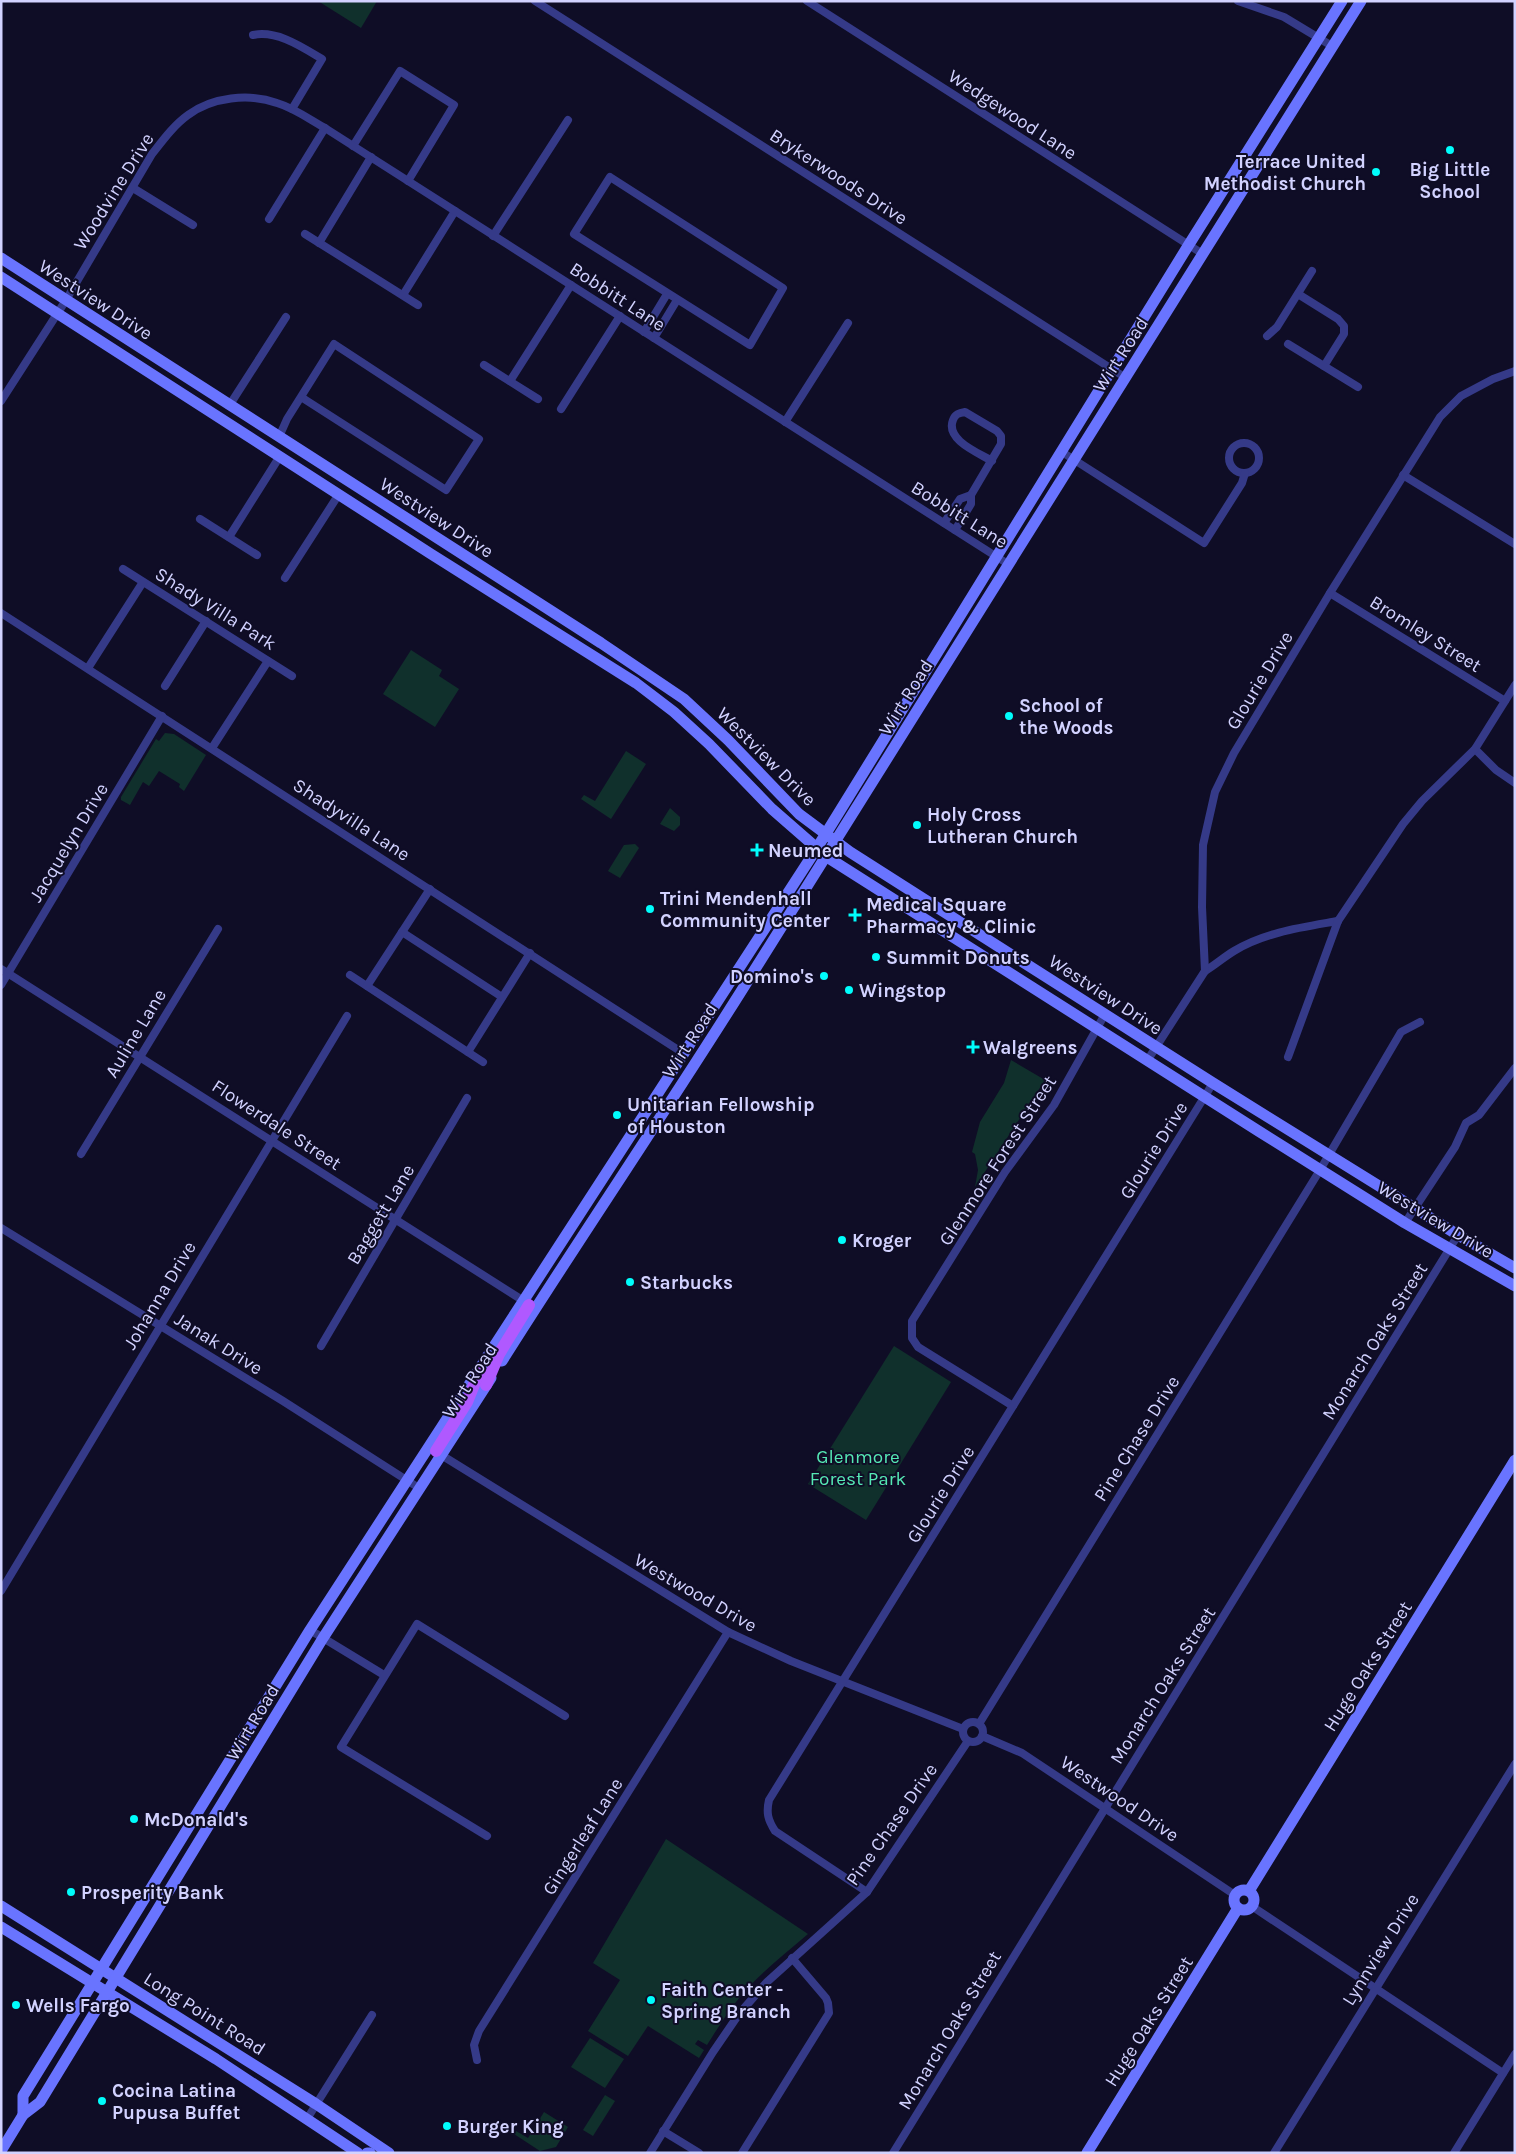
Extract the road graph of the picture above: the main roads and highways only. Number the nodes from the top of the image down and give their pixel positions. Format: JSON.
{"nodes":[{"id":1,"x":1342,"y":1,"type":"edge"},
{"id":2,"x":1361,"y":1,"type":"edge"},
{"id":3,"x":1255,"y":140,"type":"junction"},
{"id":4,"x":1269,"y":148,"type":"junction"},
{"id":5,"x":1,"y":258,"type":"edge"},
{"id":6,"x":1,"y":277,"type":"edge"},
{"id":7,"x":210,"y":393,"type":"junction"},
{"id":8,"x":202,"y":406,"type":"junction"},
{"id":9,"x":370,"y":494,"type":"junction"},
{"id":10,"x":361,"y":508,"type":"junction"},
{"id":11,"x":525,"y":594,"type":"junction"},
{"id":12,"x":516,"y":607,"type":"junction"},
{"id":13,"x":684,"y":699,"type":"junction"},
{"id":14,"x":674,"y":712,"type":"junction"},
{"id":15,"x":720,"y":733,"type":"junction"},
{"id":16,"x":709,"y":744,"type":"junction"},
{"id":17,"x":825,"y":835,"type":"junction"},
{"id":18,"x":836,"y":842,"type":"junction"},
{"id":19,"x":817,"y":848,"type":"junction"},
{"id":20,"x":827,"y":857,"type":"junction"},
{"id":21,"x":1515,"y":1268,"type":"edge"},
{"id":22,"x":1515,"y":1286,"type":"edge"},
{"id":23,"x":529,"y":1305,"type":"junction"},
{"id":24,"x":480,"y":1370,"type":"joint"},
{"id":25,"x":486,"y":1385,"type":"joint"},
{"id":26,"x":435,"y":1451,"type":"junction"},
{"id":27,"x":1515,"y":1460,"type":"edge"},
{"id":28,"x":206,"y":1798,"type":"junction"},
{"id":29,"x":220,"y":1807,"type":"junction"},
{"id":30,"x":1249,"y":1891,"type":"junction"},
{"id":31,"x":1,"y":1906,"type":"edge"},
{"id":32,"x":1238,"y":1908,"type":"junction"},
{"id":33,"x":1,"y":1927,"type":"edge"},
{"id":34,"x":100,"y":1968,"type":"junction"},
{"id":35,"x":116,"y":1978,"type":"junction"},
{"id":36,"x":92,"y":1983,"type":"junction"},
{"id":37,"x":107,"y":1992,"type":"junction"},
{"id":38,"x":23,"y":2115,"type":"junction"},
{"id":39,"x":1,"y":2151,"type":"edge"},
{"id":40,"x":358,"y":2153,"type":"edge"},
{"id":41,"x":389,"y":2153,"type":"edge"},
{"id":42,"x":1087,"y":2153,"type":"edge"}],
"edges":[{"from":1,"to":3,"type":"main road","name":"Wirt Road"},
{"from":2,"to":4,"type":"main road","name":"Wirt Road"},
{"from":3,"to":4,"type":"main road"},
{"from":3,"to":17,"type":"main road","name":"Wirt Road"},
{"from":4,"to":18,"type":"main road","name":"Wirt Road"},
{"from":5,"to":7,"type":"main road","name":"Westview Drive"},
{"from":6,"to":8,"type":"main road","name":"Westview Drive"},
{"from":7,"to":8,"type":"main road"},
{"from":7,"to":9,"type":"main road","name":"Westview Drive"},
{"from":8,"to":10,"type":"main road","name":"Westview Drive"},
{"from":9,"to":10,"type":"main road"},
{"from":9,"to":11,"type":"main road","name":"Westview Drive"},
{"from":10,"to":12,"type":"main road","name":"Westview Drive"},
{"from":11,"to":12,"type":"main road"},
{"from":11,"to":13,"type":"main road","name":"Westview Drive"},
{"from":12,"to":14,"type":"main road","name":"Westview Drive"},
{"from":13,"to":14,"type":"main road"},
{"from":13,"to":15,"type":"main road","name":"Westview Drive"},
{"from":14,"to":16,"type":"main road","name":"Westview Drive"},
{"from":15,"to":16,"type":"main road"},
{"from":15,"to":17,"type":"main road","name":"Westview Drive"},
{"from":16,"to":19,"type":"main road","name":"Westview Drive"},
{"from":17,"to":18,"type":"main road","name":"Westview Drive"},
{"from":17,"to":19,"type":"main road","name":"Wirt Road"},
{"from":18,"to":20,"type":"main road","name":"Wirt Road"},
{"from":18,"to":21,"type":"main road","name":"Westview Drive"},
{"from":19,"to":20,"type":"main road","name":"Westview Drive"},
{"from":19,"to":23,"type":"main road","name":"Wirt Road"},
{"from":20,"to":22,"type":"main road","name":"Westview Drive"},
{"from":20,"to":23,"type":"main road","name":"Wirt Road"},
{"from":23,"to":24,"type":"main road","name":"Wirt Road"},
{"from":23,"to":25,"type":"main road"},
{"from":24,"to":26,"type":"main road"},
{"from":25,"to":26,"type":"main road","name":"Wirt Road"},
{"from":26,"to":28,"type":"main road","name":"Wirt Road"},
{"from":26,"to":29,"type":"main road","name":"Wirt Road"},
{"from":27,"to":30,"type":"main road","name":"Huge Oaks Street"},
{"from":28,"to":29,"type":"main road"},
{"from":28,"to":34,"type":"main road","name":"Wirt Road"},
{"from":29,"to":35,"type":"main road","name":"Wirt Road"},
{"from":30,"to":32,"type":"main road"},
{"from":30,"to":32,"type":"main road"},
{"from":31,"to":34,"type":"main road","name":"Long Point Road"},
{"from":32,"to":42,"type":"main road","name":"Huge Oaks Street"},
{"from":33,"to":36,"type":"main road","name":"Long Point Road"},
{"from":34,"to":35,"type":"main road","name":"Long Point Road"},
{"from":34,"to":36,"type":"main road","name":"Wirt Road"},
{"from":35,"to":37,"type":"main road","name":"Wirt Road"},
{"from":35,"to":41,"type":"main road","name":"Long Point Road"},
{"from":36,"to":37,"type":"main road","name":"Long Point Road"},
{"from":36,"to":38,"type":"main road","name":"Wirt Road"},
{"from":37,"to":38,"type":"main road","name":"Wirt Road"},
{"from":37,"to":40,"type":"main road","name":"Long Point Road"},
{"from":38,"to":39,"type":"main road","name":"Wirt Road"}]}
